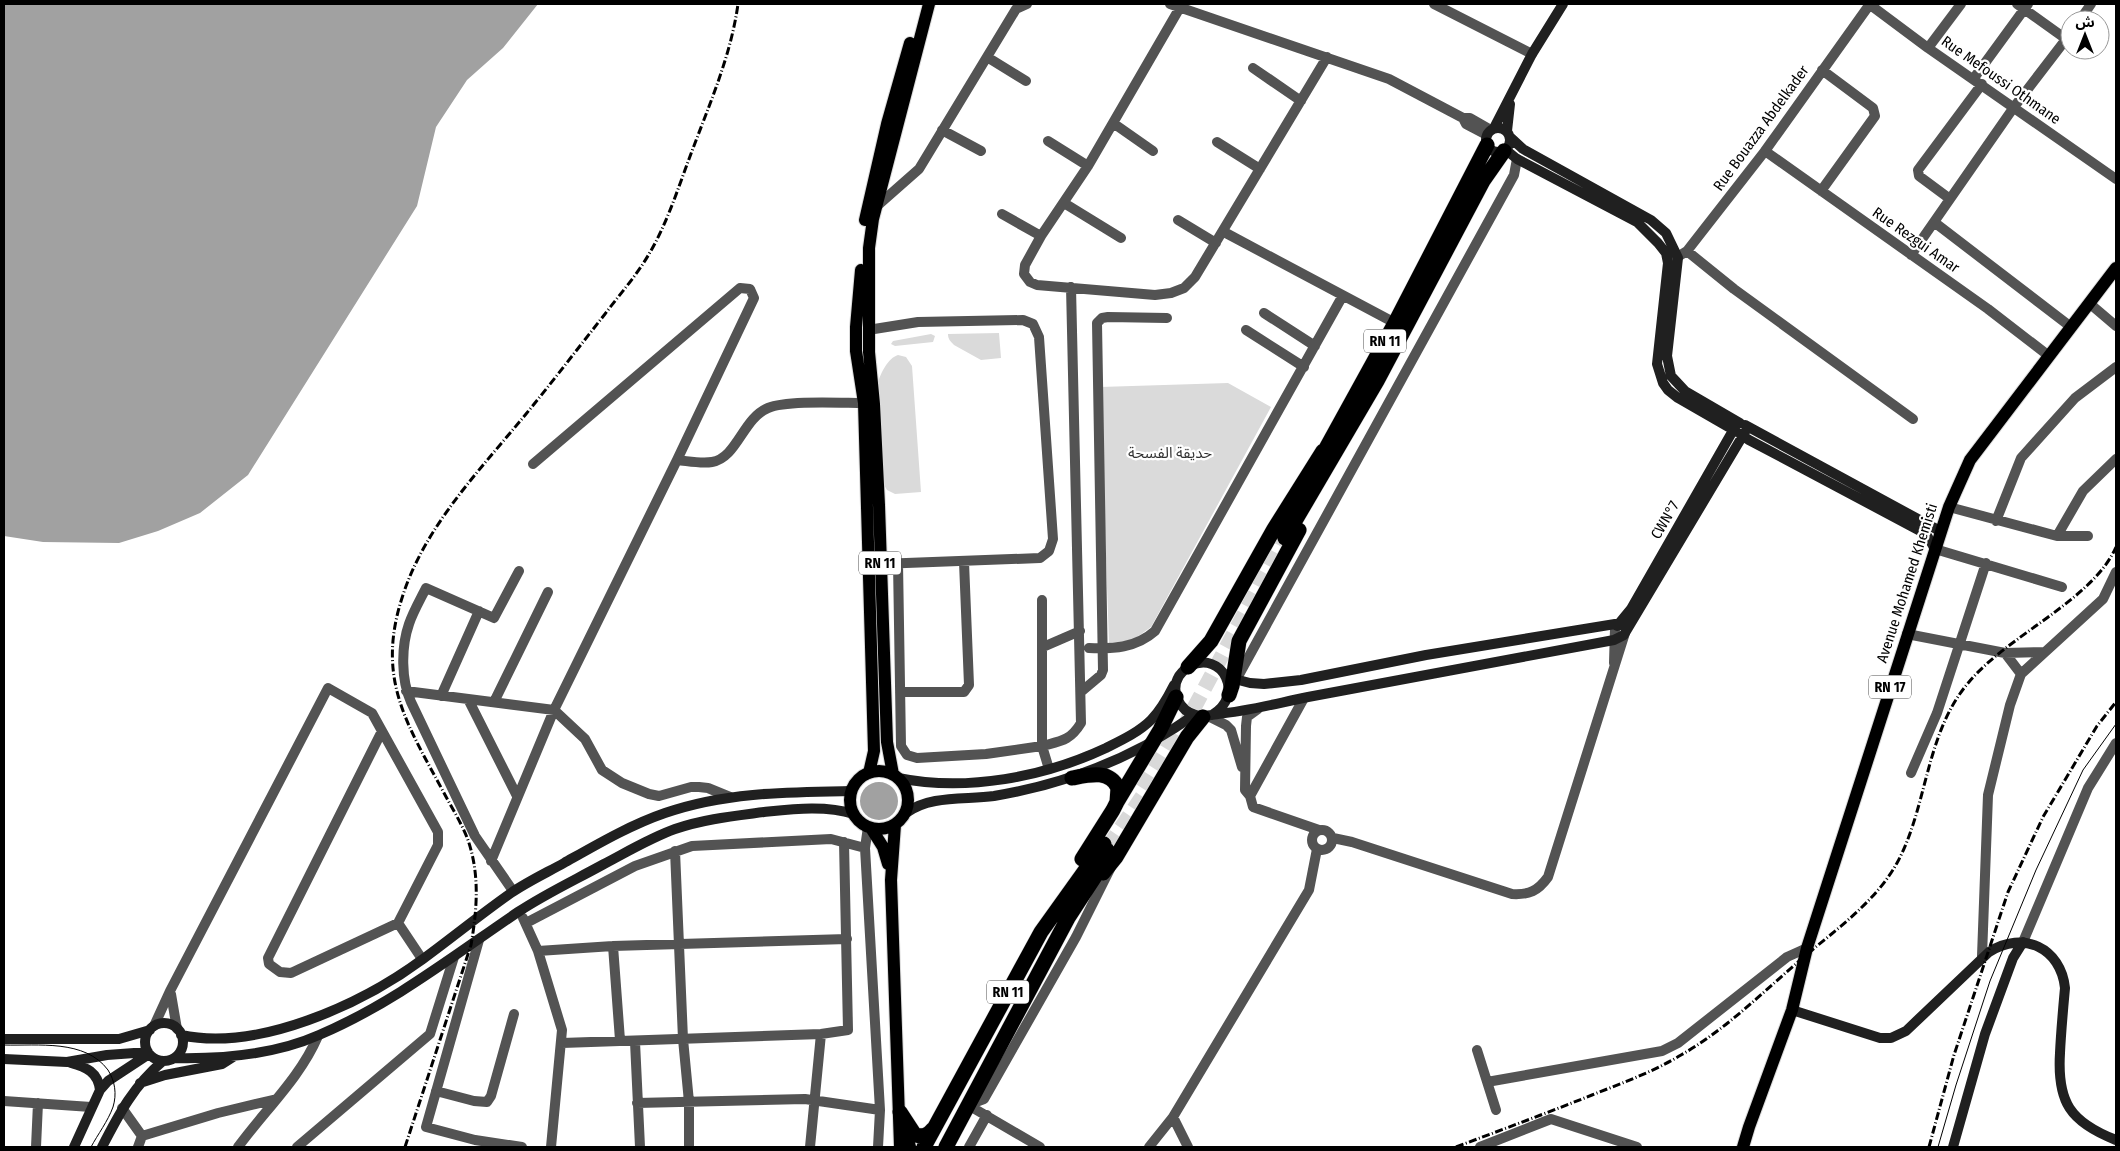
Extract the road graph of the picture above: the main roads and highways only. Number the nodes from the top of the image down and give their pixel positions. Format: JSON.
{"nodes":[{"id":1,"x":922,"y":4,"type":"edge"},
{"id":2,"x":930,"y":4,"type":"edge"},
{"id":3,"x":1563,"y":4,"type":"edge"},
{"id":4,"x":1510,"y":100,"type":"junction"},
{"id":5,"x":1490,"y":134,"type":"junction"},
{"id":6,"x":1509,"y":146,"type":"junction"},
{"id":7,"x":1673,"y":260,"type":"junction"},
{"id":8,"x":2116,"y":268,"type":"edge"},
{"id":9,"x":1740,"y":430,"type":"junction"},
{"id":10,"x":1335,"y":441,"type":"junction"},
{"id":11,"x":1940,"y":531,"type":"junction"},
{"id":12,"x":1284,"y":537,"type":"tunnel mouth"},
{"id":13,"x":1935,"y":549,"type":"junction"},
{"id":14,"x":1620,"y":627,"type":"junction"},
{"id":15,"x":1188,"y":667,"type":"junction"},
{"id":16,"x":1232,"y":679,"type":"junction"},
{"id":17,"x":1177,"y":680,"type":"junction"},
{"id":18,"x":1229,"y":695,"type":"joint"},
{"id":19,"x":1176,"y":697,"type":"junction"},
{"id":20,"x":1204,"y":716,"type":"junction"},
{"id":21,"x":1154,"y":741,"type":"junction"},
{"id":22,"x":869,"y":773,"type":"junction"},
{"id":23,"x":896,"y":776,"type":"junction"},
{"id":24,"x":1072,"y":778,"type":"junction"},
{"id":25,"x":851,"y":791,"type":"junction"},
{"id":26,"x":1117,"y":802,"type":"junction"},
{"id":27,"x":906,"y":813,"type":"junction"},
{"id":28,"x":854,"y":814,"type":"junction"},
{"id":29,"x":895,"y":825,"type":"junction"},
{"id":30,"x":870,"y":828,"type":"junction"},
{"id":31,"x":1110,"y":849,"type":"junction"},
{"id":32,"x":891,"y":880,"type":"junction"},
{"id":33,"x":1041,"y":932,"type":"junction"},
{"id":34,"x":2024,"y":942,"type":"junction"},
{"id":35,"x":1792,"y":1010,"type":"junction"},
{"id":36,"x":152,"y":1028,"type":"junction"},
{"id":37,"x":179,"y":1032,"type":"junction"},
{"id":38,"x":4,"y":1039,"type":"edge"},
{"id":39,"x":148,"y":1053,"type":"junction"},
{"id":40,"x":234,"y":1056,"type":"junction"},
{"id":41,"x":4,"y":1059,"type":"edge"},
{"id":42,"x":169,"y":1060,"type":"junction"},
{"id":43,"x":67,"y":1062,"type":"junction"},
{"id":44,"x":183,"y":1071,"type":"junction"},
{"id":45,"x":139,"y":1084,"type":"junction"},
{"id":46,"x":100,"y":1090,"type":"junction"},
{"id":47,"x":900,"y":1112,"type":"junction"},
{"id":48,"x":936,"y":1126,"type":"junction"},
{"id":49,"x":2116,"y":1140,"type":"edge"},
{"id":50,"x":74,"y":1147,"type":"edge"},
{"id":51,"x":102,"y":1147,"type":"edge"},
{"id":52,"x":900,"y":1147,"type":"edge"},
{"id":53,"x":910,"y":1147,"type":"edge"},
{"id":54,"x":924,"y":1147,"type":"edge"},
{"id":55,"x":946,"y":1147,"type":"edge"},
{"id":56,"x":1743,"y":1147,"type":"edge"},
{"id":57,"x":1953,"y":1147,"type":"edge"}],
"edges":[{"from":1,"to":22,"type":"main road","number":"RN 11"},
{"from":2,"to":23,"type":"main road","number":"RN 11"},
{"from":3,"to":4,"type":"main road"},
{"from":4,"to":5,"type":"main road"},
{"from":4,"to":6,"type":"main road"},
{"from":5,"to":6,"type":"main road"},
{"from":5,"to":6,"type":"main road"},
{"from":5,"to":10,"type":"highway","number":"RN 11"},
{"from":6,"to":7,"type":"main road"},
{"from":6,"to":7,"type":"main road"},
{"from":6,"to":10,"type":"highway","number":"RN 11"},
{"from":7,"to":9,"type":"main road"},
{"from":8,"to":11,"type":"main road","name":"Avenue Mohamed Khemisti","number":"RN 17"},
{"from":9,"to":11,"type":"main road"},
{"from":9,"to":13,"type":"main road"},
{"from":9,"to":14,"type":"main road","name":"CWN°7"},
{"from":9,"to":14,"type":"main road"},
{"from":10,"to":12,"type":"highway","number":"RN 11"},
{"from":10,"to":15,"type":"highway"},
{"from":10,"to":16,"type":"highway"},
{"from":11,"to":13,"type":"main road","name":"Avenue Mohamed Khemisti","number":"RN 17"},
{"from":13,"to":35,"type":"main road","name":"Avenue Mohamed Khemisti","number":"RN 17"},
{"from":14,"to":16,"type":"main road"},
{"from":14,"to":20,"type":"main road"},
{"from":15,"to":16,"type":"main road"},
{"from":15,"to":17,"type":"main road"},
{"from":16,"to":18,"type":"highway"},
{"from":17,"to":19,"type":"main road"},
{"from":17,"to":23,"type":"main road"},
{"from":18,"to":20,"type":"main road"},
{"from":19,"to":20,"type":"main road"},
{"from":19,"to":21,"type":"highway"},
{"from":20,"to":21,"type":"main road"},
{"from":20,"to":31,"type":"highway"},
{"from":21,"to":24,"type":"main road"},
{"from":21,"to":26,"type":"highway"},
{"from":22,"to":23,"type":"main road"},
{"from":22,"to":25,"type":"main road"},
{"from":23,"to":27,"type":"main road"},
{"from":24,"to":26,"type":"highway"},
{"from":24,"to":27,"type":"main road"},
{"from":25,"to":28,"type":"main road"},
{"from":25,"to":37,"type":"main road"},
{"from":26,"to":33,"type":"highway"},
{"from":27,"to":29,"type":"main road"},
{"from":28,"to":30,"type":"main road"},
{"from":28,"to":40,"type":"main road"},
{"from":29,"to":30,"type":"main road"},
{"from":29,"to":32,"type":"main road"},
{"from":30,"to":32,"type":"main road"},
{"from":31,"to":33,"type":"highway","number":"RN 11"},
{"from":31,"to":55,"type":"highway","number":"RN 11"},
{"from":32,"to":47,"type":"main road"},
{"from":33,"to":48,"type":"highway","number":"RN 11"},
{"from":34,"to":35,"type":"main road"},
{"from":34,"to":49,"type":"main road"},
{"from":34,"to":57,"type":"main road"},
{"from":35,"to":56,"type":"main road","name":"Avenue Mohamed Khemisti","number":"RN 17"},
{"from":36,"to":37,"type":"main road"},
{"from":36,"to":38,"type":"main road"},
{"from":36,"to":39,"type":"main road"},
{"from":37,"to":42,"type":"main road"},
{"from":39,"to":42,"type":"main road"},
{"from":39,"to":43,"type":"main road"},
{"from":39,"to":46,"type":"main road"},
{"from":40,"to":42,"type":"main road"},
{"from":40,"to":44,"type":"main road"},
{"from":41,"to":43,"type":"main road"},
{"from":42,"to":44,"type":"main road"},
{"from":42,"to":45,"type":"main road"},
{"from":43,"to":46,"type":"main road"},
{"from":44,"to":45,"type":"main road"},
{"from":45,"to":51,"type":"main road"},
{"from":46,"to":50,"type":"main road"},
{"from":47,"to":48,"type":"highway"},
{"from":47,"to":52,"type":"main road"},
{"from":47,"to":53,"type":"main road"},
{"from":48,"to":54,"type":"highway","number":"RN 11"}]}
